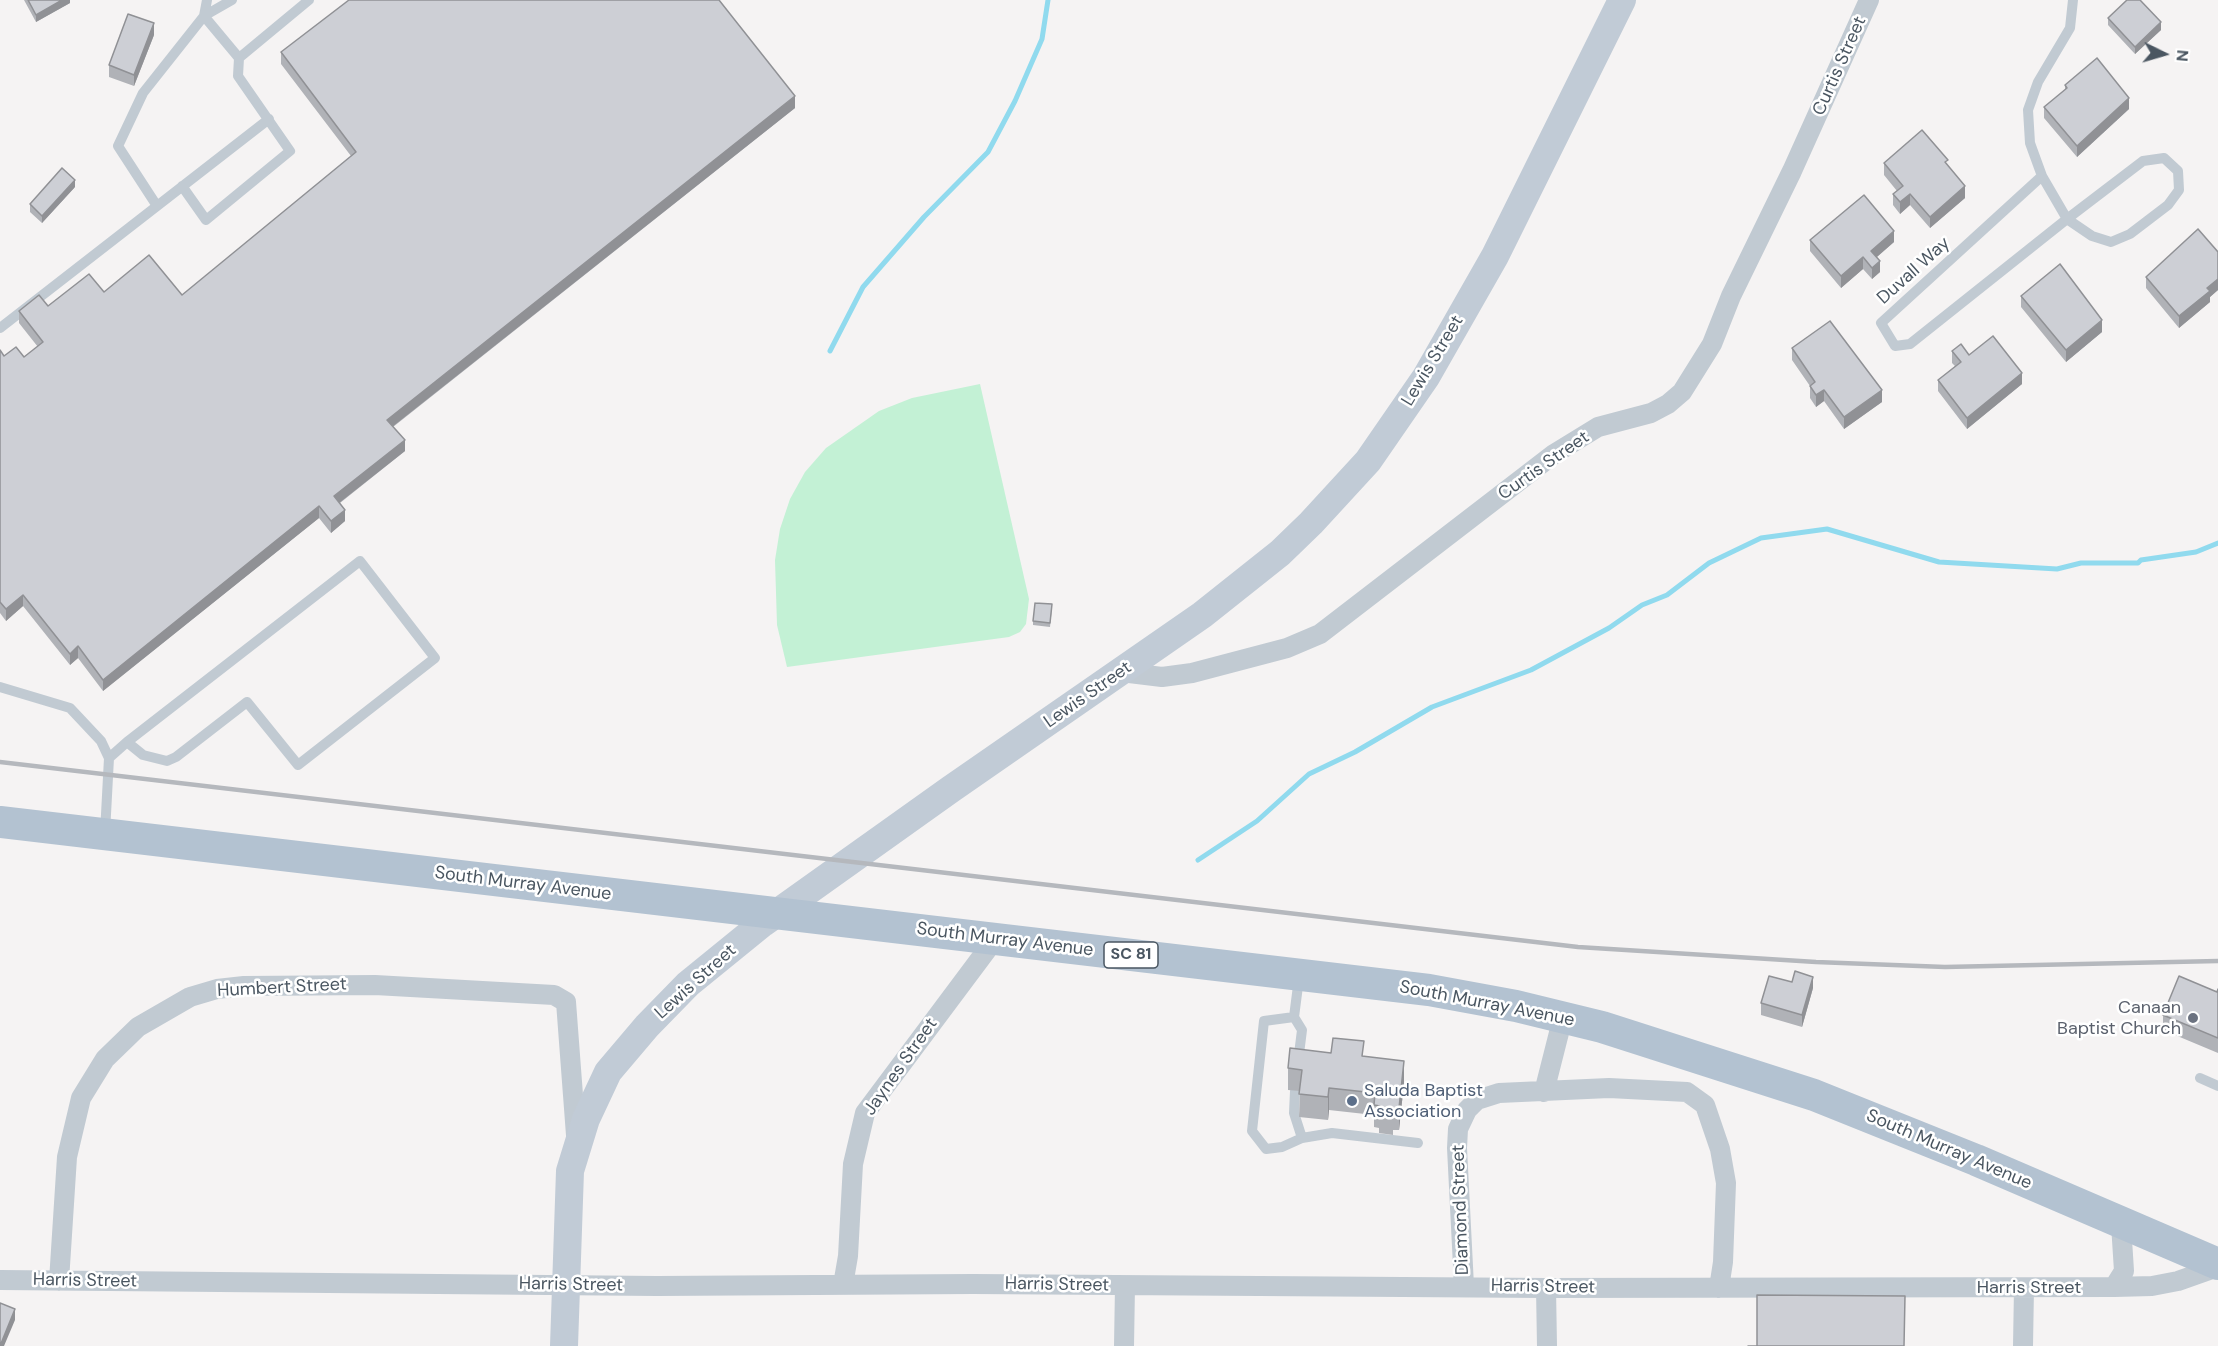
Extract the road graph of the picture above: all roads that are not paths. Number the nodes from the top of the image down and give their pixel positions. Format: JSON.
{"nodes":[{"id":1,"x":207,"y":0,"type":"edge"},
{"id":2,"x":232,"y":0,"type":"edge"},
{"id":3,"x":309,"y":0,"type":"edge"},
{"id":4,"x":1622,"y":0,"type":"edge"},
{"id":5,"x":1869,"y":0,"type":"edge"},
{"id":6,"x":2073,"y":0,"type":"edge"},
{"id":7,"x":204,"y":16,"type":"junction"},
{"id":8,"x":239,"y":58,"type":"junction"},
{"id":9,"x":269,"y":119,"type":"junction"},
{"id":10,"x":2042,"y":176,"type":"junction"},
{"id":11,"x":182,"y":186,"type":"junction"},
{"id":12,"x":157,"y":206,"type":"junction"},
{"id":13,"x":2067,"y":219,"type":"junction"},
{"id":14,"x":0,"y":328,"type":"edge"},
{"id":15,"x":1121,"y":672,"type":"junction"},
{"id":16,"x":0,"y":687,"type":"edge"},
{"id":17,"x":127,"y":742,"type":"junction"},
{"id":18,"x":109,"y":758,"type":"junction"},
{"id":19,"x":0,"y":822,"type":"edge"},
{"id":20,"x":105,"y":833,"type":"junction"},
{"id":21,"x":777,"y":914,"type":"junction"},
{"id":22,"x":995,"y":939,"type":"junction"},
{"id":23,"x":1299,"y":974,"type":"junction"},
{"id":24,"x":1294,"y":1017,"type":"junction"},
{"id":25,"x":1563,"y":1017,"type":"junction"},
{"id":26,"x":1297,"y":1071,"type":"edge"},
{"id":27,"x":2200,"y":1078,"type":"dead end"},
{"id":28,"x":2218,"y":1086,"type":"edge"},
{"id":29,"x":1295,"y":1091,"type":"edge"},
{"id":30,"x":1544,"y":1092,"type":"junction"},
{"id":31,"x":1302,"y":1138,"type":"junction"},
{"id":32,"x":1418,"y":1143,"type":"dead end"},
{"id":33,"x":577,"y":1146,"type":"junction"},
{"id":34,"x":2121,"y":1224,"type":"junction"},
{"id":35,"x":2218,"y":1266,"type":"edge"},
{"id":36,"x":0,"y":1280,"type":"edge"},
{"id":37,"x":59,"y":1281,"type":"junction"},
{"id":38,"x":843,"y":1285,"type":"junction"},
{"id":39,"x":564,"y":1286,"type":"junction"},
{"id":40,"x":1125,"y":1286,"type":"junction"},
{"id":41,"x":1464,"y":1286,"type":"junction"},
{"id":42,"x":2114,"y":1287,"type":"junction"},
{"id":43,"x":1546,"y":1288,"type":"junction"},
{"id":44,"x":1719,"y":1288,"type":"junction"},
{"id":45,"x":2024,"y":1288,"type":"junction"},
{"id":46,"x":564,"y":1346,"type":"edge"},
{"id":47,"x":1124,"y":1346,"type":"edge"},
{"id":48,"x":1547,"y":1346,"type":"edge"},
{"id":49,"x":2023,"y":1346,"type":"edge"}],
"edges":[{"from":1,"to":7,"type":"lane"},
{"from":2,"to":7,"type":"lane"},
{"from":3,"to":8,"type":"lane"},
{"from":4,"to":15,"type":"street","name":"Lewis Street"},
{"from":5,"to":15,"type":"street","name":"Curtis Street"},
{"from":6,"to":10,"type":"lane","name":"Duvall Way"},
{"from":7,"to":8,"type":"lane"},
{"from":7,"to":12,"type":"lane"},
{"from":8,"to":9,"type":"lane"},
{"from":9,"to":11,"type":"lane"},
{"from":9,"to":11,"type":"lane"},
{"from":10,"to":13,"type":"lane","name":"Duvall Way"},
{"from":10,"to":13,"type":"lane","name":"Duvall Way"},
{"from":11,"to":12,"type":"lane"},
{"from":12,"to":14,"type":"lane"},
{"from":13,"to":13,"type":"lane","name":"Duvall Way"},
{"from":15,"to":21,"type":"street","name":"Lewis Street"},
{"from":16,"to":18,"type":"lane"},
{"from":17,"to":17,"type":"lane"},
{"from":17,"to":18,"type":"lane"},
{"from":18,"to":20,"type":"lane"},
{"from":19,"to":20,"type":"main road","name":"South Murray Avenue","number":"SC 81"},
{"from":20,"to":21,"type":"main road","name":"South Murray Avenue","number":"SC 81"},
{"from":21,"to":22,"type":"main road","name":"South Murray Avenue","number":"SC 81"},
{"from":21,"to":33,"type":"street","name":"Lewis Street"},
{"from":22,"to":23,"type":"main road","name":"South Murray Avenue","number":"SC 81"},
{"from":22,"to":38,"type":"street","name":"Jaynes Street"},
{"from":23,"to":24,"type":"lane"},
{"from":23,"to":25,"type":"main road","name":"South Murray Avenue","number":"SC 81"},
{"from":24,"to":26,"type":"lane"},
{"from":24,"to":31,"type":"lane"},
{"from":25,"to":30,"type":"street"},
{"from":25,"to":34,"type":"main road","name":"South Murray Avenue","number":"SC 81"},
{"from":27,"to":28,"type":"lane"},
{"from":29,"to":31,"type":"lane"},
{"from":30,"to":41,"type":"street","name":"Diamond Street"},
{"from":30,"to":44,"type":"street","name":"Diamond Street"},
{"from":31,"to":32,"type":"lane"},
{"from":33,"to":37,"type":"street","name":"Humbert Street"},
{"from":33,"to":39,"type":"street","name":"Lewis Street"},
{"from":34,"to":35,"type":"main road","name":"South Murray Avenue","number":"SC 81"},
{"from":34,"to":42,"type":"street"},
{"from":35,"to":42,"type":"street","name":"Harris Street"},
{"from":36,"to":37,"type":"street","name":"Harris Street"},
{"from":37,"to":39,"type":"street","name":"Harris Street"},
{"from":38,"to":39,"type":"street","name":"Harris Street"},
{"from":38,"to":40,"type":"street","name":"Harris Street"},
{"from":39,"to":46,"type":"street","name":"Lewis Street"},
{"from":40,"to":41,"type":"street","name":"Harris Street"},
{"from":40,"to":47,"type":"street"},
{"from":41,"to":43,"type":"street","name":"Harris Street"},
{"from":42,"to":45,"type":"street","name":"Harris Street"},
{"from":43,"to":44,"type":"street","name":"Harris Street"},
{"from":43,"to":48,"type":"street"},
{"from":44,"to":45,"type":"street","name":"Harris Street"},
{"from":45,"to":49,"type":"street"}]}
